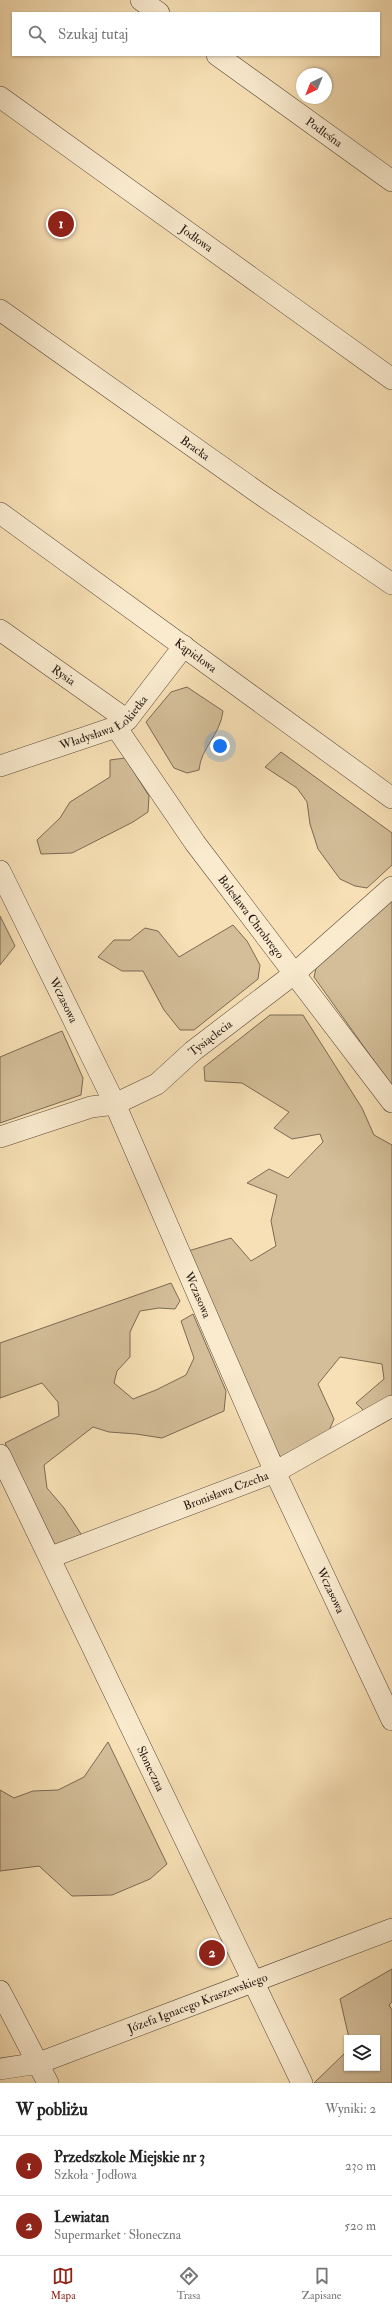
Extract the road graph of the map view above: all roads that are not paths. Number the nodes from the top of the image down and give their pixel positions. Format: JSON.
{"nodes":[{"id":1,"x":141,"y":0,"type":"edge"},
{"id":2,"x":158,"y":12,"type":"edge"},
{"id":3,"x":218,"y":56,"type":"edge"},
{"id":4,"x":0,"y":97,"type":"edge"},
{"id":5,"x":392,"y":181,"type":"edge"},
{"id":6,"x":0,"y":310,"type":"edge"},
{"id":7,"x":392,"y":379,"type":"edge"},
{"id":8,"x":0,"y":513,"type":"edge"},
{"id":9,"x":392,"y":584,"type":"edge"},
{"id":10,"x":0,"y":630,"type":"edge"},
{"id":11,"x":184,"y":646,"type":"junction"},
{"id":12,"x":121,"y":724,"type":"junction"},
{"id":13,"x":0,"y":766,"type":"edge"},
{"id":14,"x":392,"y":798,"type":"edge"},
{"id":15,"x":0,"y":871,"type":"edge"},
{"id":16,"x":392,"y":887,"type":"edge"},
{"id":17,"x":295,"y":973,"type":"junction"},
{"id":18,"x":392,"y":1102,"type":"edge"},
{"id":19,"x":115,"y":1104,"type":"junction"},
{"id":20,"x":0,"y":1137,"type":"edge"},
{"id":21,"x":392,"y":1406,"type":"edge"},
{"id":22,"x":0,"y":1454,"type":"edge"},
{"id":23,"x":275,"y":1472,"type":"junction"},
{"id":24,"x":51,"y":1556,"type":"junction"},
{"id":25,"x":392,"y":1720,"type":"edge"},
{"id":26,"x":392,"y":1929,"type":"edge"},
{"id":27,"x":253,"y":1982,"type":"junction"},
{"id":28,"x":0,"y":1991,"type":"edge"},
{"id":29,"x":39,"y":2063,"type":"junction"},
{"id":30,"x":0,"y":2069,"type":"edge"},
{"id":31,"x":48,"y":2083,"type":"edge"},
{"id":32,"x":302,"y":2083,"type":"edge"}],
"edges":[{"from":1,"to":2,"type":"street"},
{"from":3,"to":5,"type":"street","name":"Podleśna"},
{"from":4,"to":7,"type":"street","name":"Jodłowa"},
{"from":6,"to":9,"type":"street","name":"Bracka"},
{"from":8,"to":11,"type":"street","name":"Kąpielowa"},
{"from":10,"to":12,"type":"street","name":"Rysia"},
{"from":11,"to":12,"type":"street","name":"Władysława Łokietka"},
{"from":11,"to":14,"type":"street","name":"Kąpielowa"},
{"from":12,"to":13,"type":"street","name":"Władysława Łokietka"},
{"from":12,"to":17,"type":"street","name":"Bolesława Chrobrego"},
{"from":15,"to":19,"type":"street","name":"Wczasowa"},
{"from":16,"to":17,"type":"street","name":"Tysiąclecia"},
{"from":17,"to":18,"type":"street","name":"Bolesława Chrobrego"},
{"from":17,"to":19,"type":"street","name":"Tysiąclecia"},
{"from":19,"to":20,"type":"street","name":"Tysiąclecia"},
{"from":19,"to":23,"type":"street","name":"Wczasowa"},
{"from":21,"to":23,"type":"street","name":"Bronisława Czecha"},
{"from":22,"to":24,"type":"street","name":"Słoneczna"},
{"from":23,"to":24,"type":"street","name":"Bronisława Czecha"},
{"from":23,"to":25,"type":"street","name":"Wczasowa"},
{"from":24,"to":27,"type":"street","name":"Słoneczna"},
{"from":26,"to":27,"type":"street","name":"Józefa Ignacego Kraszewskiego"},
{"from":27,"to":29,"type":"street","name":"Józefa Ignacego Kraszewskiego"},
{"from":27,"to":32,"type":"street","name":"Słoneczna"},
{"from":28,"to":29,"type":"street"},
{"from":29,"to":30,"type":"street","name":"Józefa Ignacego Kraszewskiego"},
{"from":29,"to":31,"type":"street"}]}
